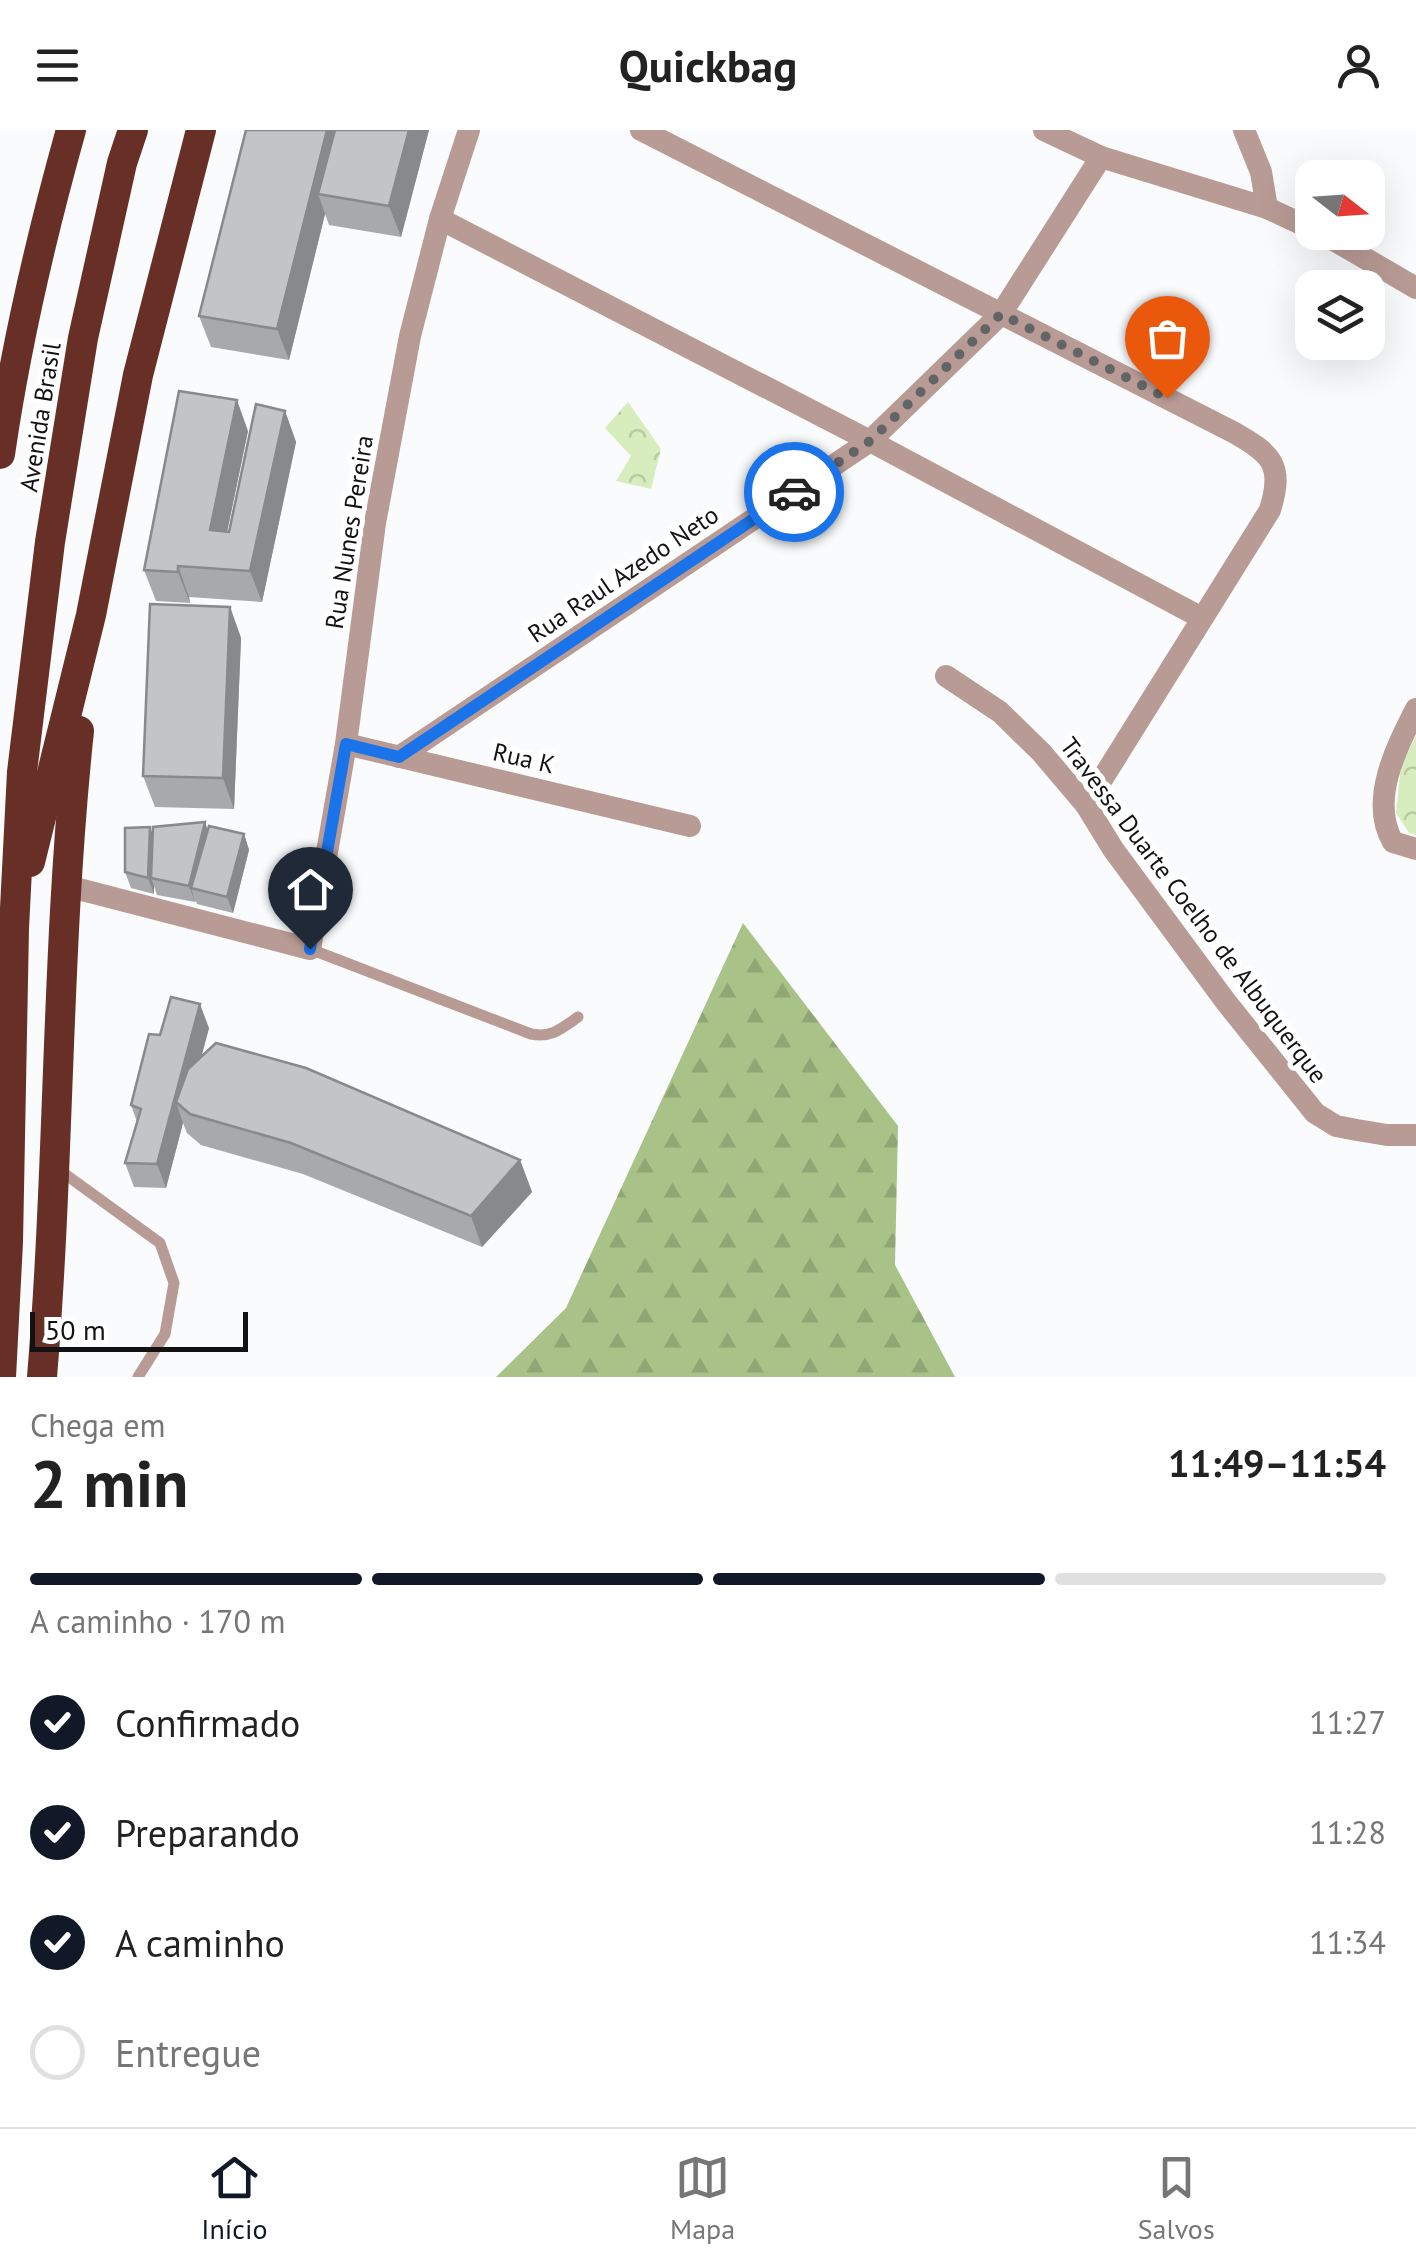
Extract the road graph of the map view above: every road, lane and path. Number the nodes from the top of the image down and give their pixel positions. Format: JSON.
{"nodes":[{"id":1,"x":71,"y":130,"type":"edge"},
{"id":2,"x":133,"y":130,"type":"edge"},
{"id":3,"x":202,"y":130,"type":"edge"},
{"id":4,"x":469,"y":130,"type":"edge"},
{"id":5,"x":641,"y":130,"type":"edge"},
{"id":6,"x":1244,"y":130,"type":"edge"},
{"id":7,"x":1057,"y":133,"type":"edge"},
{"id":8,"x":1101,"y":158,"type":"junction"},
{"id":9,"x":1267,"y":208,"type":"junction"},
{"id":10,"x":440,"y":219,"type":"junction"},
{"id":11,"x":1295,"y":221,"type":"edge"},
{"id":12,"x":1351,"y":250,"type":"edge"},
{"id":13,"x":1416,"y":288,"type":"edge"},
{"id":14,"x":1001,"y":314,"type":"junction"},
{"id":15,"x":870,"y":441,"type":"junction"},
{"id":16,"x":0,"y":454,"type":"edge"},
{"id":17,"x":92,"y":616,"type":"junction"},
{"id":18,"x":1200,"y":617,"type":"junction"},
{"id":19,"x":946,"y":676,"type":"dead end"},
{"id":20,"x":1416,"y":709,"type":"edge"},
{"id":21,"x":346,"y":744,"type":"junction"},
{"id":22,"x":399,"y":757,"type":"junction"},
{"id":23,"x":1086,"y":805,"type":"junction"},
{"id":24,"x":690,"y":826,"type":"dead end"},
{"id":25,"x":1416,"y":849,"type":"edge"},
{"id":26,"x":66,"y":886,"type":"junction"},
{"id":27,"x":14,"y":928,"type":"junction"},
{"id":28,"x":310,"y":949,"type":"junction"},
{"id":29,"x":578,"y":1017,"type":"dead end"},
{"id":30,"x":1416,"y":1135,"type":"edge"},
{"id":31,"x":54,"y":1166,"type":"junction"},
{"id":32,"x":0,"y":1377,"type":"edge"},
{"id":33,"x":42,"y":1377,"type":"edge"},
{"id":34,"x":138,"y":1377,"type":"edge"}],
"edges":[{"from":1,"to":16,"type":"highway","name":"Avenida Brasil"},
{"from":2,"to":27,"type":"highway","name":"Avenida Brasil"},
{"from":3,"to":17,"type":"highway"},
{"from":4,"to":10,"type":"street","name":"Rua Nunes Pereira"},
{"from":5,"to":14,"type":"street"},
{"from":6,"to":9,"type":"street"},
{"from":7,"to":8,"type":"street"},
{"from":8,"to":9,"type":"street"},
{"from":8,"to":14,"type":"street","name":"Rua Raul Azedo Neto"},
{"from":9,"to":11,"type":"street"},
{"from":10,"to":15,"type":"street"},
{"from":10,"to":21,"type":"street","name":"Rua Nunes Pereira"},
{"from":12,"to":13,"type":"street"},
{"from":14,"to":15,"type":"street","name":"Rua Raul Azedo Neto"},
{"from":14,"to":18,"type":"street"},
{"from":15,"to":18,"type":"street"},
{"from":15,"to":22,"type":"street","name":"Rua Raul Azedo Neto"},
{"from":17,"to":26,"type":"highway"},
{"from":17,"to":27,"type":"highway"},
{"from":18,"to":23,"type":"street"},
{"from":19,"to":23,"type":"street","name":"Travessa Duarte Coelho de Albuquerque"},
{"from":20,"to":25,"type":"street"},
{"from":21,"to":22,"type":"street","name":"Rua K"},
{"from":21,"to":28,"type":"street","name":"Rua Nunes Pereira"},
{"from":22,"to":24,"type":"street","name":"Rua K"},
{"from":23,"to":30,"type":"street","name":"Travessa Duarte Coelho de Albuquerque"},
{"from":26,"to":28,"type":"street"},
{"from":26,"to":31,"type":"highway"},
{"from":27,"to":32,"type":"highway","name":"Avenida Brasil"},
{"from":28,"to":29,"type":"lane"},
{"from":31,"to":33,"type":"highway"},
{"from":31,"to":34,"type":"lane"}]}
